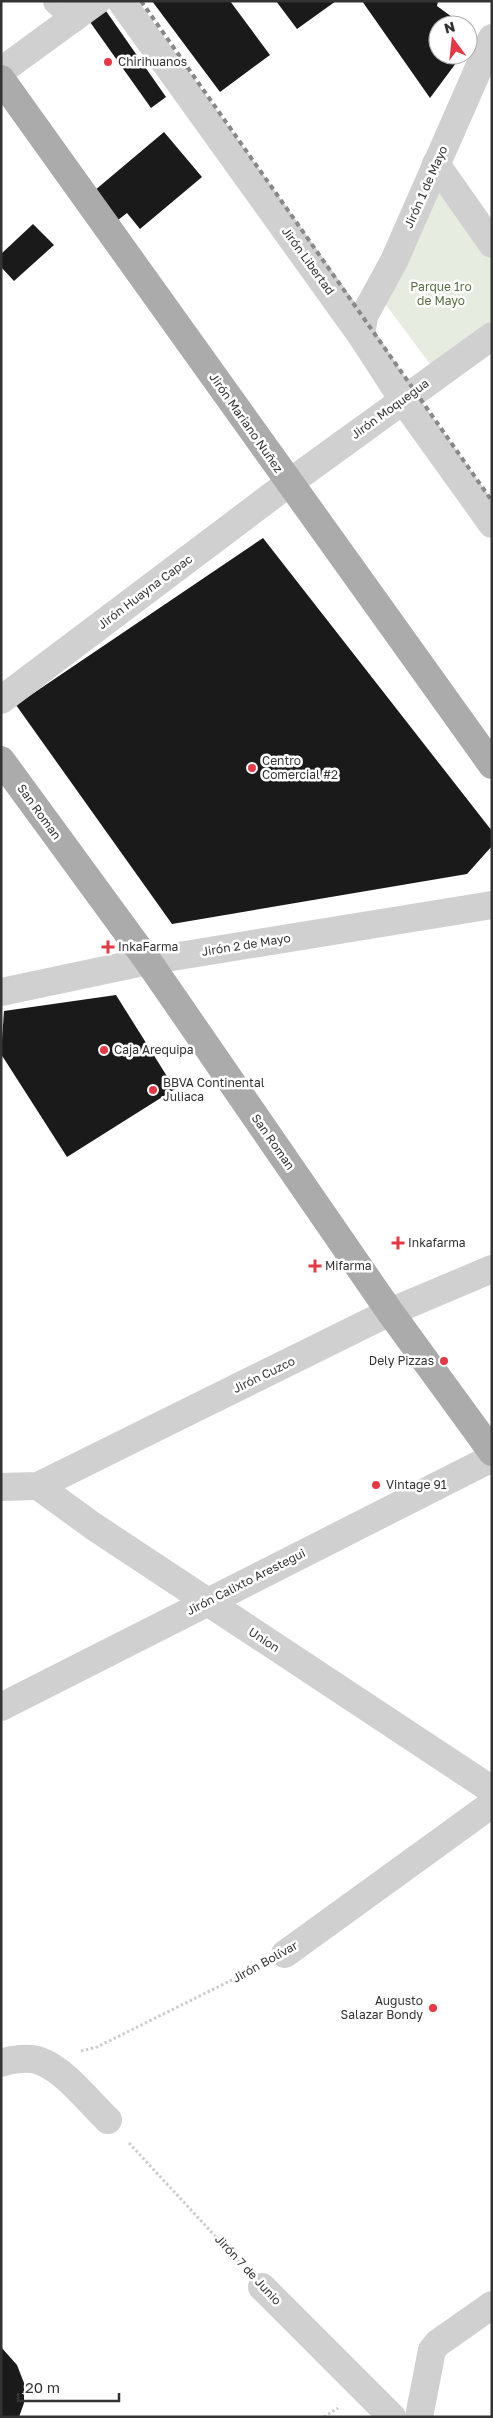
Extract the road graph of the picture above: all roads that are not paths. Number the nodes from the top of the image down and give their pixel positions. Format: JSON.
{"nodes":[{"id":1,"x":97,"y":1,"type":"edge"},
{"id":2,"x":121,"y":1,"type":"edge"},
{"id":3,"x":66,"y":9,"type":"edge"},
{"id":4,"x":492,"y":38,"type":"edge"},
{"id":5,"x":1,"y":71,"type":"edge"},
{"id":6,"x":1,"y":79,"type":"edge"},
{"id":7,"x":436,"y":164,"type":"junction"},
{"id":8,"x":492,"y":244,"type":"edge"},
{"id":9,"x":362,"y":335,"type":"junction"},
{"id":10,"x":492,"y":336,"type":"edge"},
{"id":11,"x":403,"y":400,"type":"junction"},
{"id":12,"x":288,"y":483,"type":"junction"},
{"id":13,"x":492,"y":524,"type":"edge"},
{"id":14,"x":1,"y":700,"type":"edge"},
{"id":15,"x":1,"y":760,"type":"edge"},
{"id":16,"x":492,"y":765,"type":"edge"},
{"id":17,"x":492,"y":905,"type":"edge"},
{"id":18,"x":148,"y":962,"type":"junction"},
{"id":19,"x":1,"y":992,"type":"edge"},
{"id":20,"x":492,"y":1269,"type":"edge"},
{"id":21,"x":390,"y":1312,"type":"junction"},
{"id":22,"x":492,"y":1452,"type":"edge"},
{"id":23,"x":492,"y":1458,"type":"edge"},
{"id":24,"x":38,"y":1486,"type":"junction"},
{"id":25,"x":1,"y":1487,"type":"edge"},
{"id":26,"x":207,"y":1602,"type":"junction"},
{"id":27,"x":1,"y":1707,"type":"edge"},
{"id":28,"x":492,"y":1790,"type":"edge"},
{"id":29,"x":492,"y":1804,"type":"edge"},
{"id":30,"x":285,"y":1954,"type":"road end"},
{"id":31,"x":1,"y":2063,"type":"edge"},
{"id":32,"x":108,"y":2120,"type":"road end"},
{"id":33,"x":262,"y":2286,"type":"road end"},
{"id":34,"x":492,"y":2305,"type":"edge"},
{"id":35,"x":392,"y":2417,"type":"edge"},
{"id":36,"x":419,"y":2417,"type":"edge"}],
"edges":[{"from":1,"to":3,"type":"street"},
{"from":2,"to":9,"type":"street","name":"Jirón Libertad"},
{"from":3,"to":5,"type":"street"},
{"from":4,"to":7,"type":"street","name":"Jirón 1 de Mayo"},
{"from":6,"to":12,"type":"main road","name":"Jirón Mariano Nuñez"},
{"from":7,"to":8,"type":"street"},
{"from":7,"to":9,"type":"street","name":"Jirón 1 de Mayo"},
{"from":9,"to":11,"type":"street","name":"Jirón Libertad"},
{"from":10,"to":11,"type":"street","name":"Jirón Moquegua"},
{"from":11,"to":12,"type":"street","name":"Jirón Moquegua"},
{"from":11,"to":13,"type":"street","name":"Jirón Libertad"},
{"from":12,"to":14,"type":"street","name":"Jirón Huayna Capac"},
{"from":12,"to":16,"type":"main road","name":"Jirón Mariano Nuñez"},
{"from":15,"to":18,"type":"main road","name":"San Roman"},
{"from":17,"to":18,"type":"street","name":"Jirón 2 de Mayo"},
{"from":18,"to":19,"type":"street","name":"Jirón 2 de Mayo"},
{"from":18,"to":21,"type":"main road","name":"San Roman"},
{"from":20,"to":21,"type":"street","name":"Jirón Cuzco"},
{"from":21,"to":22,"type":"main road","name":"San Roman"},
{"from":21,"to":24,"type":"street","name":"Jirón Cuzco"},
{"from":23,"to":26,"type":"street","name":"Jirón Calixto Arestegui"},
{"from":24,"to":25,"type":"street"},
{"from":24,"to":26,"type":"street","name":"Union"},
{"from":26,"to":27,"type":"street","name":"Jirón Calixto Arestegui"},
{"from":26,"to":28,"type":"street","name":"Union"},
{"from":29,"to":30,"type":"street","name":"Jirón Bolívar"},
{"from":31,"to":32,"type":"street"},
{"from":33,"to":35,"type":"street","name":"Jirón 7 de Junio"},
{"from":34,"to":36,"type":"street"}]}
